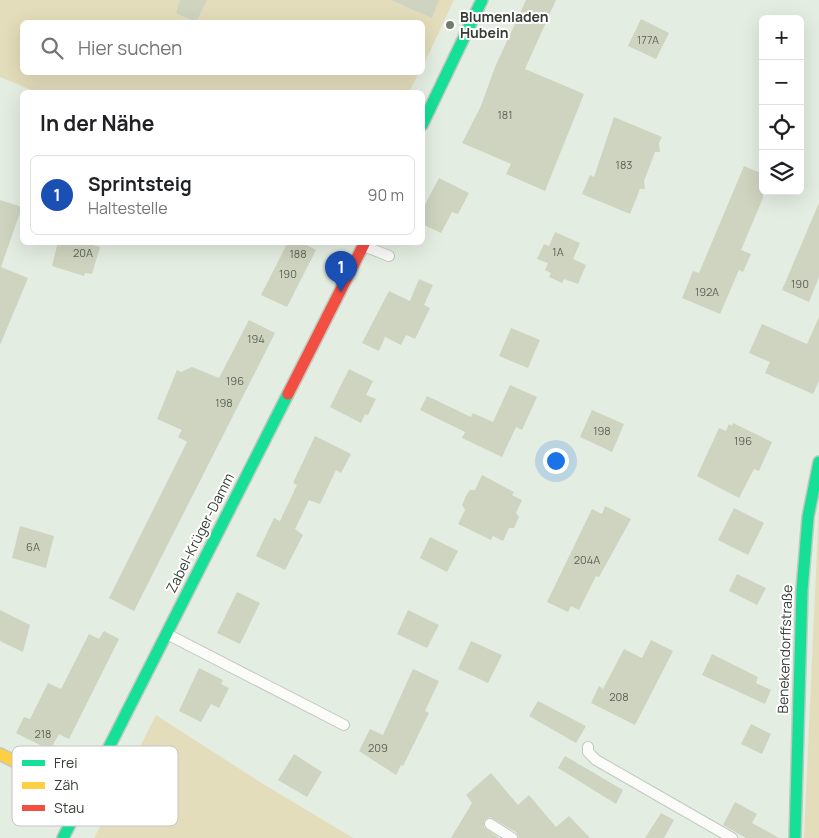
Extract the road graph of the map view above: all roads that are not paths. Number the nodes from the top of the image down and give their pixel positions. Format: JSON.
{"nodes":[{"id":1,"x":482,"y":0,"type":"edge"},
{"id":2,"x":425,"y":119,"type":"edge"},
{"id":3,"x":364,"y":245,"type":"edge"},
{"id":4,"x":366,"y":245,"type":"edge"},
{"id":5,"x":388,"y":256,"type":"dead end"},
{"id":6,"x":819,"y":462,"type":"edge"},
{"id":7,"x":165,"y":633,"type":"junction"},
{"id":8,"x":344,"y":725,"type":"dead end"},
{"id":9,"x":108,"y":746,"type":"edge"},
{"id":10,"x":588,"y":747,"type":"dead end"},
{"id":11,"x":0,"y":754,"type":"edge"},
{"id":12,"x":12,"y":760,"type":"edge"},
{"id":13,"x":490,"y":824,"type":"dead end"},
{"id":14,"x":69,"y":826,"type":"edge"},
{"id":15,"x":63,"y":838,"type":"edge"},
{"id":16,"x":512,"y":838,"type":"edge"},
{"id":17,"x":732,"y":838,"type":"edge"},
{"id":18,"x":795,"y":838,"type":"edge"}],
"edges":[{"from":1,"to":2,"type":"street"},
{"from":3,"to":7,"type":"street","name":"Zabel-Krüger-Damm"},
{"from":4,"to":5,"type":"lane"},
{"from":6,"to":18,"type":"street","name":"Benekendorffstraße"},
{"from":7,"to":8,"type":"lane"},
{"from":7,"to":9,"type":"street","name":"Zabel-Krüger-Damm"},
{"from":10,"to":17,"type":"lane"},
{"from":11,"to":12,"type":"street"},
{"from":13,"to":16,"type":"lane"},
{"from":14,"to":15,"type":"street","name":"Zabel-Krüger-Damm"}]}
